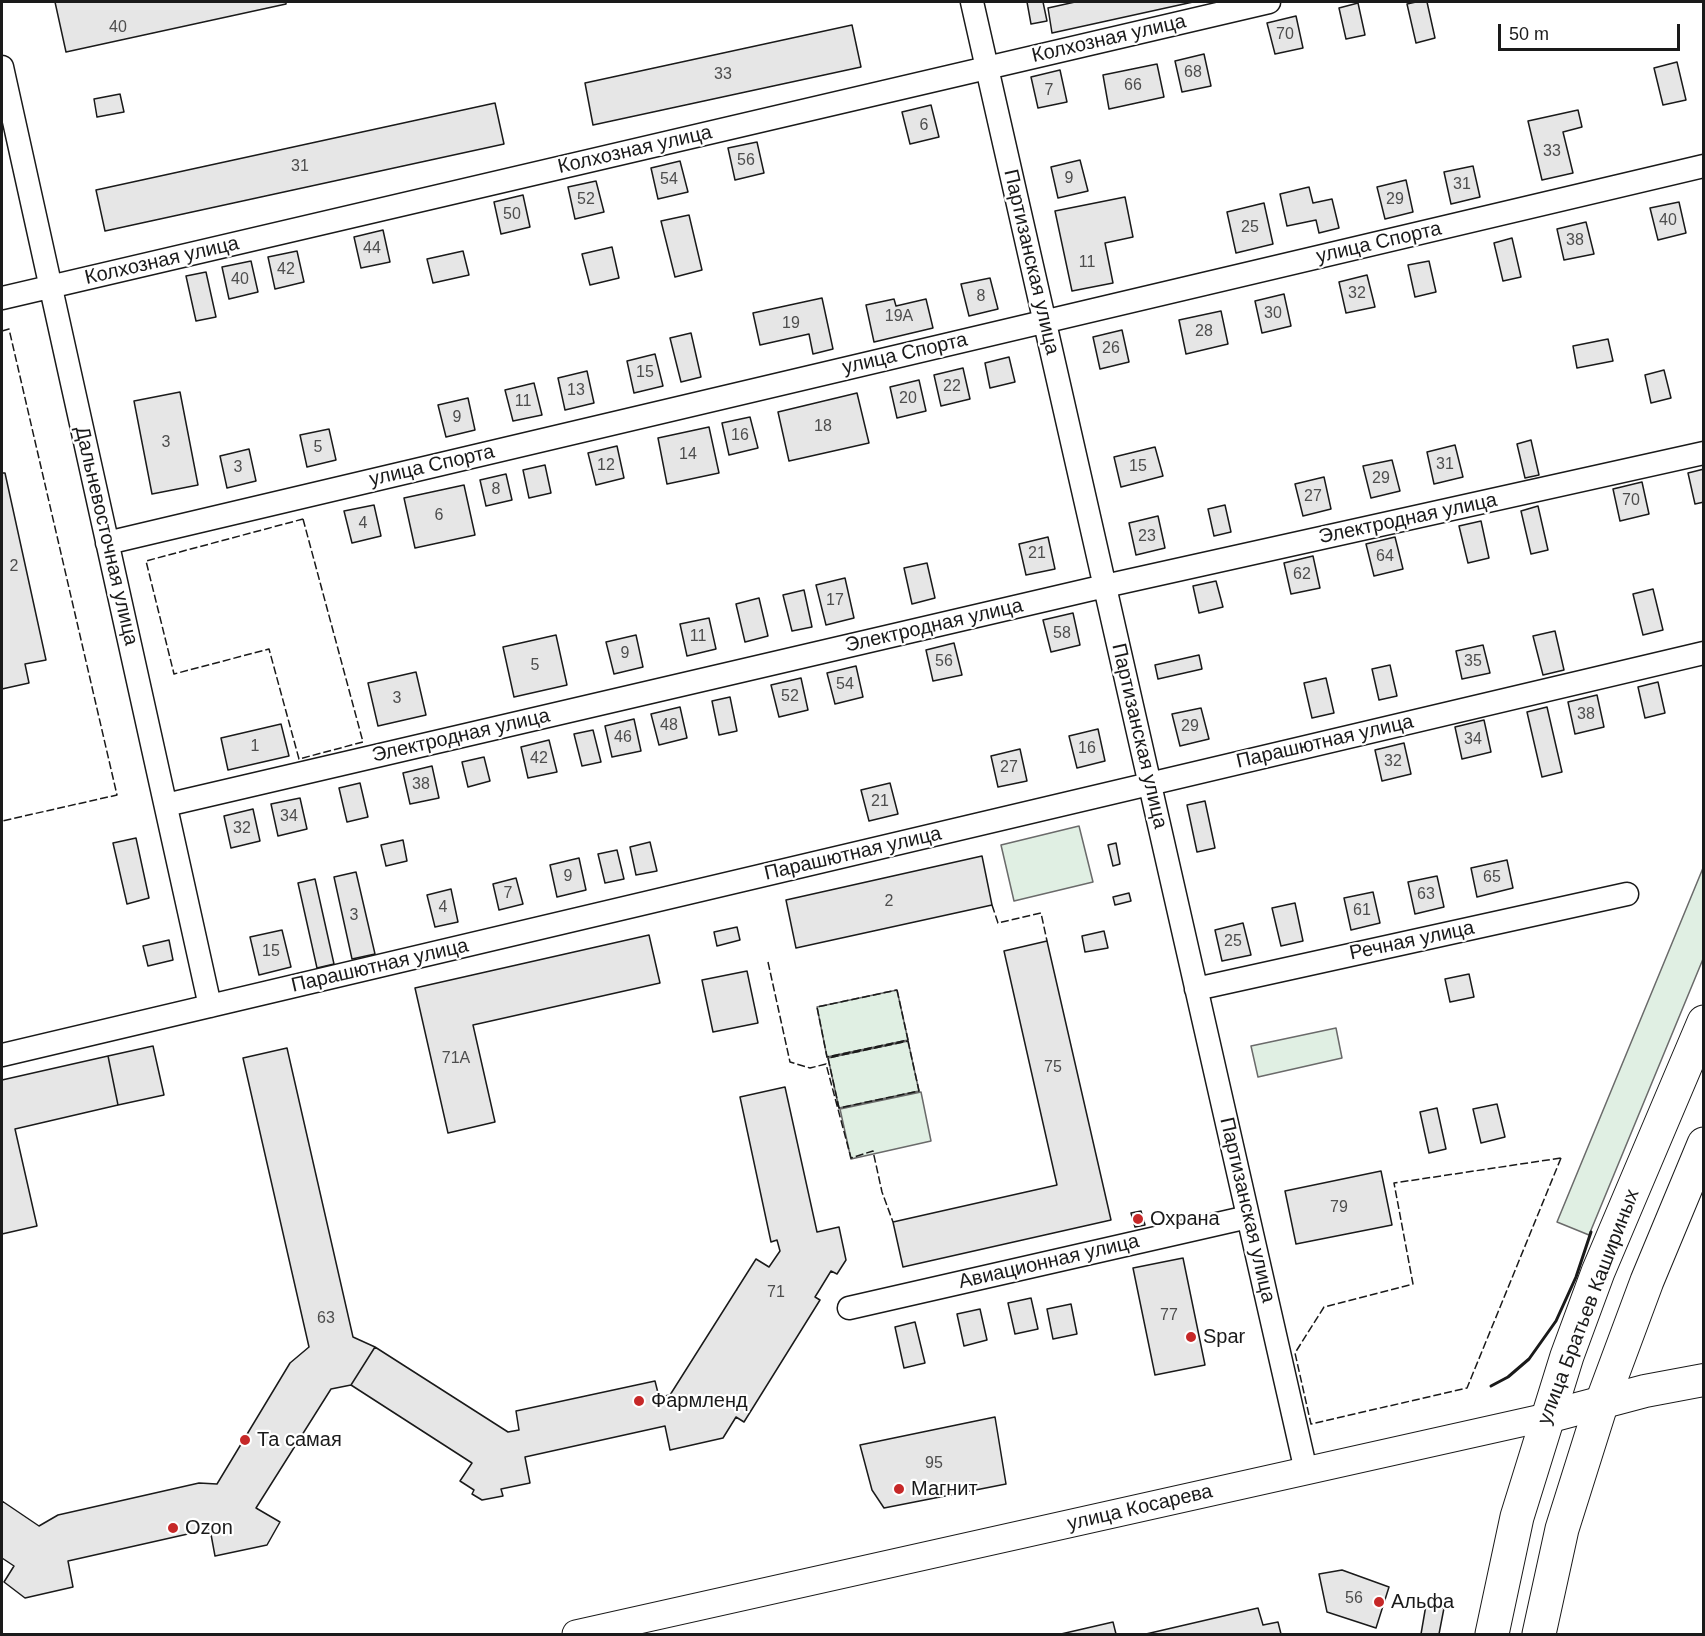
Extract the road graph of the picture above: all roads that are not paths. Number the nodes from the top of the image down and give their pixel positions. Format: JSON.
{"nodes":[{"id":1,"x":972,"y":2,"type":"edge"},
{"id":2,"x":1269,"y":2,"type":"edge"},
{"id":3,"x":2,"y":67,"type":"edge"},
{"id":4,"x":987,"y":68,"type":"junction"},
{"id":5,"x":1704,"y":166,"type":"edge"},
{"id":6,"x":50,"y":287,"type":"junction"},
{"id":7,"x":2,"y":298,"type":"edge"},
{"id":8,"x":1045,"y":322,"type":"junction"},
{"id":9,"x":1704,"y":453,"type":"edge"},
{"id":10,"x":108,"y":543,"type":"junction"},
{"id":11,"x":1105,"y":586,"type":"junction"},
{"id":12,"x":1704,"y":652,"type":"edge"},
{"id":13,"x":1150,"y":783,"type":"junction"},
{"id":14,"x":166,"y":805,"type":"junction"},
{"id":15,"x":1627,"y":894,"type":"dead end"},
{"id":16,"x":1196,"y":989,"type":"junction"},
{"id":17,"x":210,"y":1006,"type":"junction"},
{"id":18,"x":1704,"y":1022,"type":"edge"},
{"id":19,"x":2,"y":1055,"type":"edge"},
{"id":20,"x":1704,"y":1144,"type":"edge"},
{"id":21,"x":1248,"y":1217,"type":"junction"},
{"id":22,"x":849,"y":1308,"type":"dead end"},
{"id":23,"x":1704,"y":1380,"type":"edge"},
{"id":24,"x":1602,"y":1402,"type":"junction"},
{"id":25,"x":1547,"y":1417,"type":"junction"},
{"id":26,"x":1306,"y":1471,"type":"junction"},
{"id":27,"x":576,"y":1635,"type":"edge"},
{"id":28,"x":1492,"y":1635,"type":"edge"},
{"id":29,"x":1539,"y":1635,"type":"edge"}],
"edges":[{"from":1,"to":4,"type":"street","name":"Партизанская улица"},
{"from":2,"to":4,"type":"street","name":"Колхозная улица"},
{"from":3,"to":6,"type":"street","name":"Дальневосточная улица"},
{"from":4,"to":6,"type":"street","name":"Колхозная улица"},
{"from":4,"to":8,"type":"street","name":"Партизанская улица"},
{"from":5,"to":8,"type":"street","name":"улица Спорта"},
{"from":6,"to":7,"type":"street","name":"Колхозная улица"},
{"from":6,"to":10,"type":"street","name":"Дальневосточная улица"},
{"from":8,"to":10,"type":"street","name":"улица Спорта"},
{"from":8,"to":11,"type":"street","name":"Партизанская улица"},
{"from":9,"to":11,"type":"street","name":"Электродная улица"},
{"from":10,"to":14,"type":"street","name":"Дальневосточная улица"},
{"from":11,"to":13,"type":"street","name":"Партизанская улица"},
{"from":11,"to":14,"type":"street","name":"Электродная улица"},
{"from":12,"to":13,"type":"street","name":"Парашютная улица"},
{"from":13,"to":16,"type":"street","name":"Партизанская улица"},
{"from":13,"to":17,"type":"street","name":"Парашютная улица"},
{"from":14,"to":17,"type":"street","name":"Дальневосточная улица"},
{"from":15,"to":16,"type":"street","name":"Речная улица"},
{"from":16,"to":21,"type":"street","name":"Партизанская улица"},
{"from":17,"to":19,"type":"street","name":"Парашютная улица"},
{"from":18,"to":25,"type":"main road","name":"улица Братьев Кашириных"},
{"from":20,"to":24,"type":"main road"},
{"from":21,"to":22,"type":"street","name":"Авиационная улица"},
{"from":21,"to":26,"type":"street","name":"Партизанская улица"},
{"from":23,"to":24,"type":"main road","name":"улица Косарева"},
{"from":24,"to":25,"type":"main road","name":"улица Косарева"},
{"from":24,"to":29,"type":"main road"},
{"from":25,"to":26,"type":"street","name":"улица Косарева"},
{"from":25,"to":28,"type":"main road","name":"улица Братьев Кашириных"},
{"from":26,"to":27,"type":"street","name":"улица Косарева"}]}
